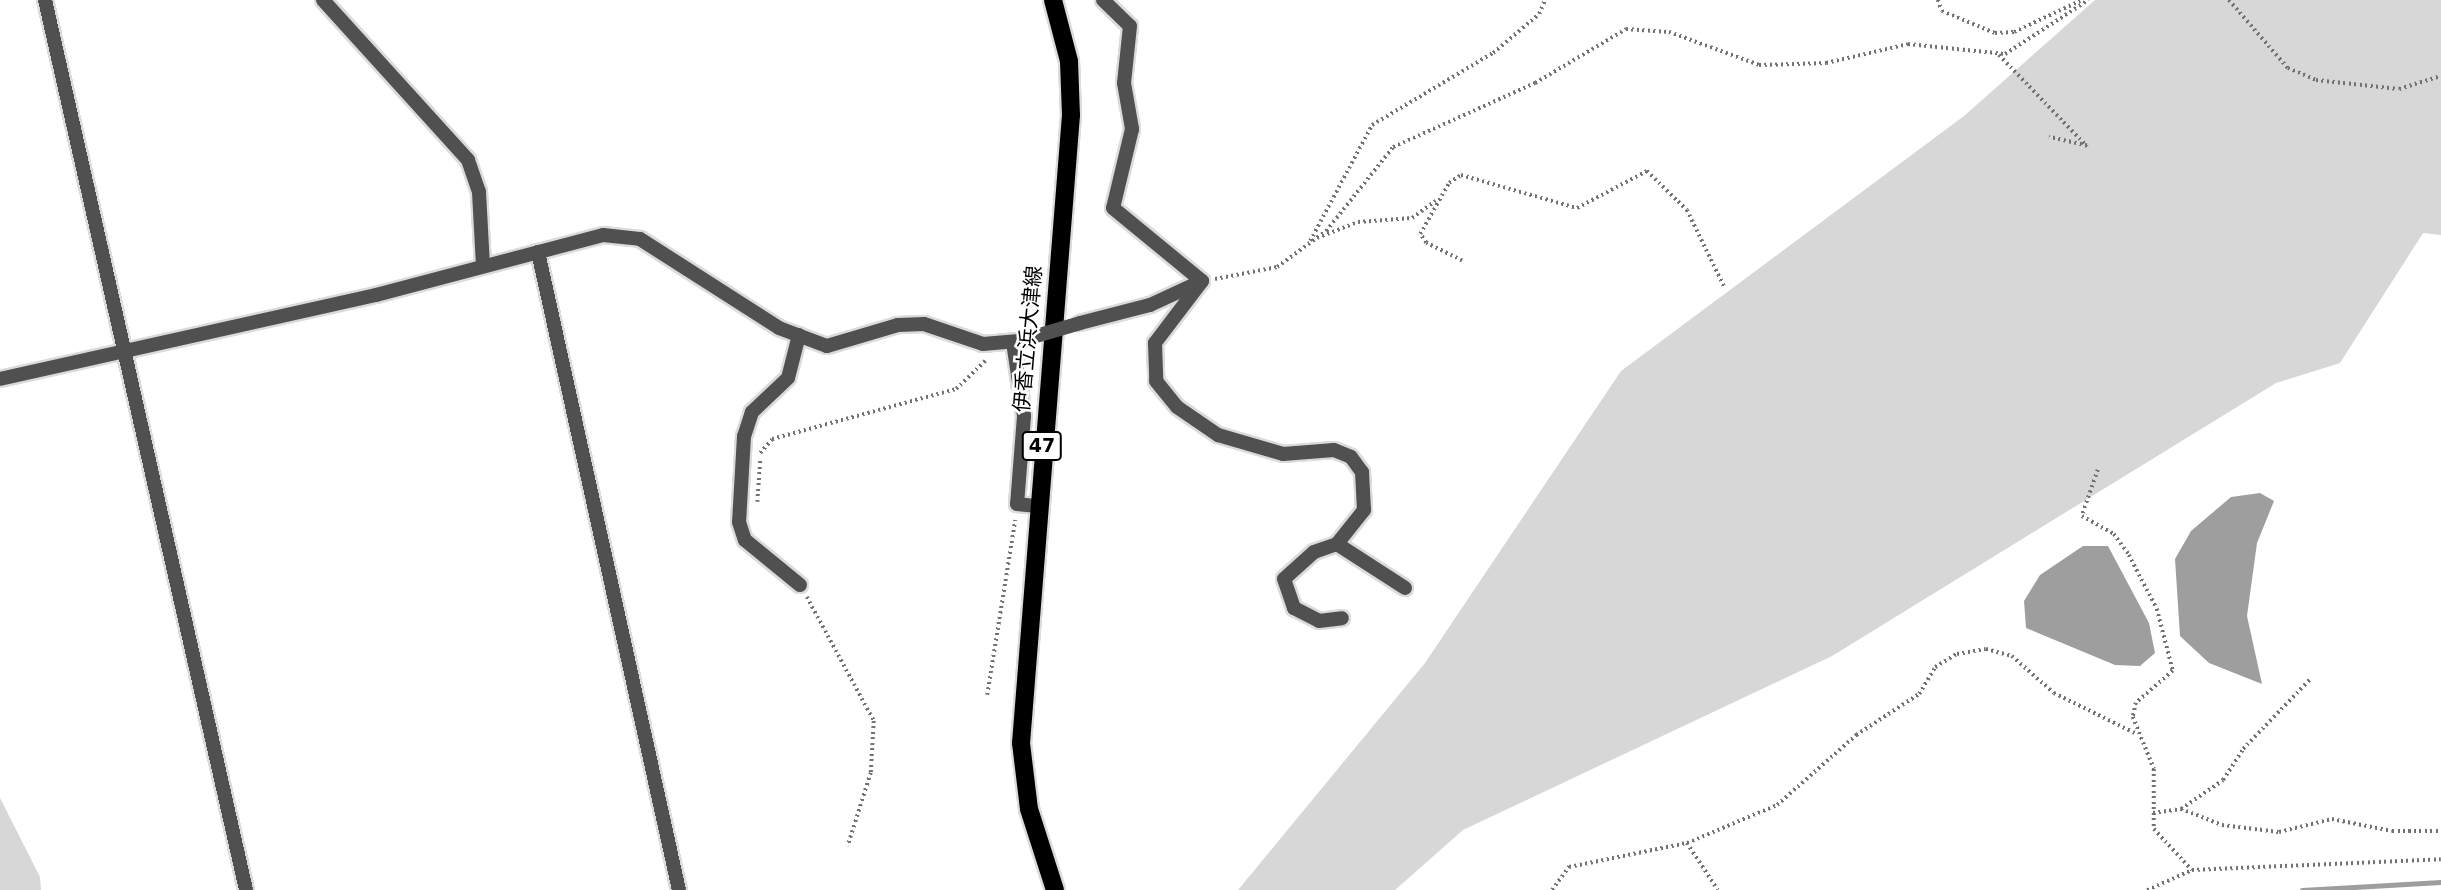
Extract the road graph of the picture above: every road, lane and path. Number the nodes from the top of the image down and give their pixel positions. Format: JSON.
{"nodes":[{"id":1,"x":45,"y":0,"type":"edge"},
{"id":2,"x":323,"y":0,"type":"edge"},
{"id":3,"x":1053,"y":0,"type":"edge"},
{"id":4,"x":1103,"y":0,"type":"edge"},
{"id":5,"x":1545,"y":0,"type":"edge"},
{"id":6,"x":1938,"y":0,"type":"edge"},
{"id":7,"x":2088,"y":0,"type":"edge"},
{"id":8,"x":2229,"y":0,"type":"edge"},
{"id":9,"x":1999,"y":54,"type":"junction"},
{"id":10,"x":2441,"y":76,"type":"edge"},
{"id":11,"x":2049,"y":137,"type":"dead end"},
{"id":12,"x":1438,"y":198,"type":"junction"},
{"id":13,"x":1315,"y":239,"type":"junction"},
{"id":14,"x":1310,"y":243,"type":"junction"},
{"id":15,"x":538,"y":252,"type":"junction"},
{"id":16,"x":1462,"y":261,"type":"dead end"},
{"id":17,"x":483,"y":266,"type":"junction"},
{"id":18,"x":1202,"y":281,"type":"junction"},
{"id":19,"x":1725,"y":288,"type":"dead end"},
{"id":20,"x":799,"y":335,"type":"junction"},
{"id":21,"x":1012,"y":342,"type":"junction"},
{"id":22,"x":124,"y":351,"type":"junction"},
{"id":23,"x":0,"y":379,"type":"edge"},
{"id":24,"x":2098,"y":470,"type":"dead end"},
{"id":25,"x":1017,"y":504,"type":"junction"},
{"id":26,"x":1037,"y":506,"type":"junction"},
{"id":27,"x":753,"y":515,"type":"dead end"},
{"id":28,"x":1337,"y":544,"type":"junction"},
{"id":29,"x":800,"y":585,"type":"joint"},
{"id":30,"x":1405,"y":589,"type":"dead end"},
{"id":31,"x":1342,"y":618,"type":"dead end"},
{"id":32,"x":2311,"y":678,"type":"dead end"},
{"id":33,"x":987,"y":695,"type":"dead end"},
{"id":34,"x":2134,"y":733,"type":"junction"},
{"id":35,"x":2181,"y":809,"type":"junction"},
{"id":36,"x":2153,"y":813,"type":"junction"},
{"id":37,"x":2440,"y":833,"type":"edge"},
{"id":38,"x":1687,"y":843,"type":"junction"},
{"id":39,"x":848,"y":846,"type":"dead end"},
{"id":40,"x":2441,"y":859,"type":"edge"},
{"id":41,"x":2192,"y":870,"type":"junction"},
{"id":42,"x":246,"y":890,"type":"edge"},
{"id":43,"x":679,"y":890,"type":"edge"},
{"id":44,"x":1055,"y":890,"type":"edge"},
{"id":45,"x":1552,"y":890,"type":"edge"},
{"id":46,"x":1718,"y":890,"type":"edge"},
{"id":47,"x":2147,"y":890,"type":"edge"}],
"edges":[{"from":1,"to":22,"type":"street"},
{"from":2,"to":17,"type":"street"},
{"from":3,"to":26,"type":"main road","name":"伊香立浜大津線","number":"47"},
{"from":4,"to":18,"type":"street"},
{"from":5,"to":14,"type":"path"},
{"from":6,"to":7,"type":"path"},
{"from":7,"to":9,"type":"path"},
{"from":8,"to":10,"type":"path"},
{"from":9,"to":11,"type":"path"},
{"from":9,"to":13,"type":"path"},
{"from":12,"to":13,"type":"path"},
{"from":12,"to":16,"type":"path"},
{"from":12,"to":19,"type":"path"},
{"from":13,"to":14,"type":"path"},
{"from":14,"to":18,"type":"path"},
{"from":15,"to":17,"type":"street"},
{"from":15,"to":20,"type":"street"},
{"from":15,"to":43,"type":"street"},
{"from":17,"to":22,"type":"street"},
{"from":18,"to":21,"type":"street","bridge":true},
{"from":18,"to":28,"type":"street"},
{"from":20,"to":21,"type":"street"},
{"from":20,"to":29,"type":"street"},
{"from":21,"to":25,"type":"street"},
{"from":21,"to":27,"type":"path"},
{"from":22,"to":23,"type":"street"},
{"from":22,"to":42,"type":"street"},
{"from":24,"to":34,"type":"path"},
{"from":25,"to":26,"type":"street"},
{"from":25,"to":33,"type":"path"},
{"from":26,"to":44,"type":"main road","name":"伊香立浜大津線","number":"47"},
{"from":28,"to":30,"type":"street"},
{"from":28,"to":31,"type":"street"},
{"from":29,"to":39,"type":"path"},
{"from":32,"to":35,"type":"path"},
{"from":34,"to":36,"type":"path"},
{"from":34,"to":38,"type":"path"},
{"from":35,"to":36,"type":"path"},
{"from":35,"to":37,"type":"path"},
{"from":36,"to":41,"type":"path"},
{"from":38,"to":45,"type":"path"},
{"from":38,"to":46,"type":"path"},
{"from":40,"to":41,"type":"path"},
{"from":41,"to":47,"type":"path"}]}
